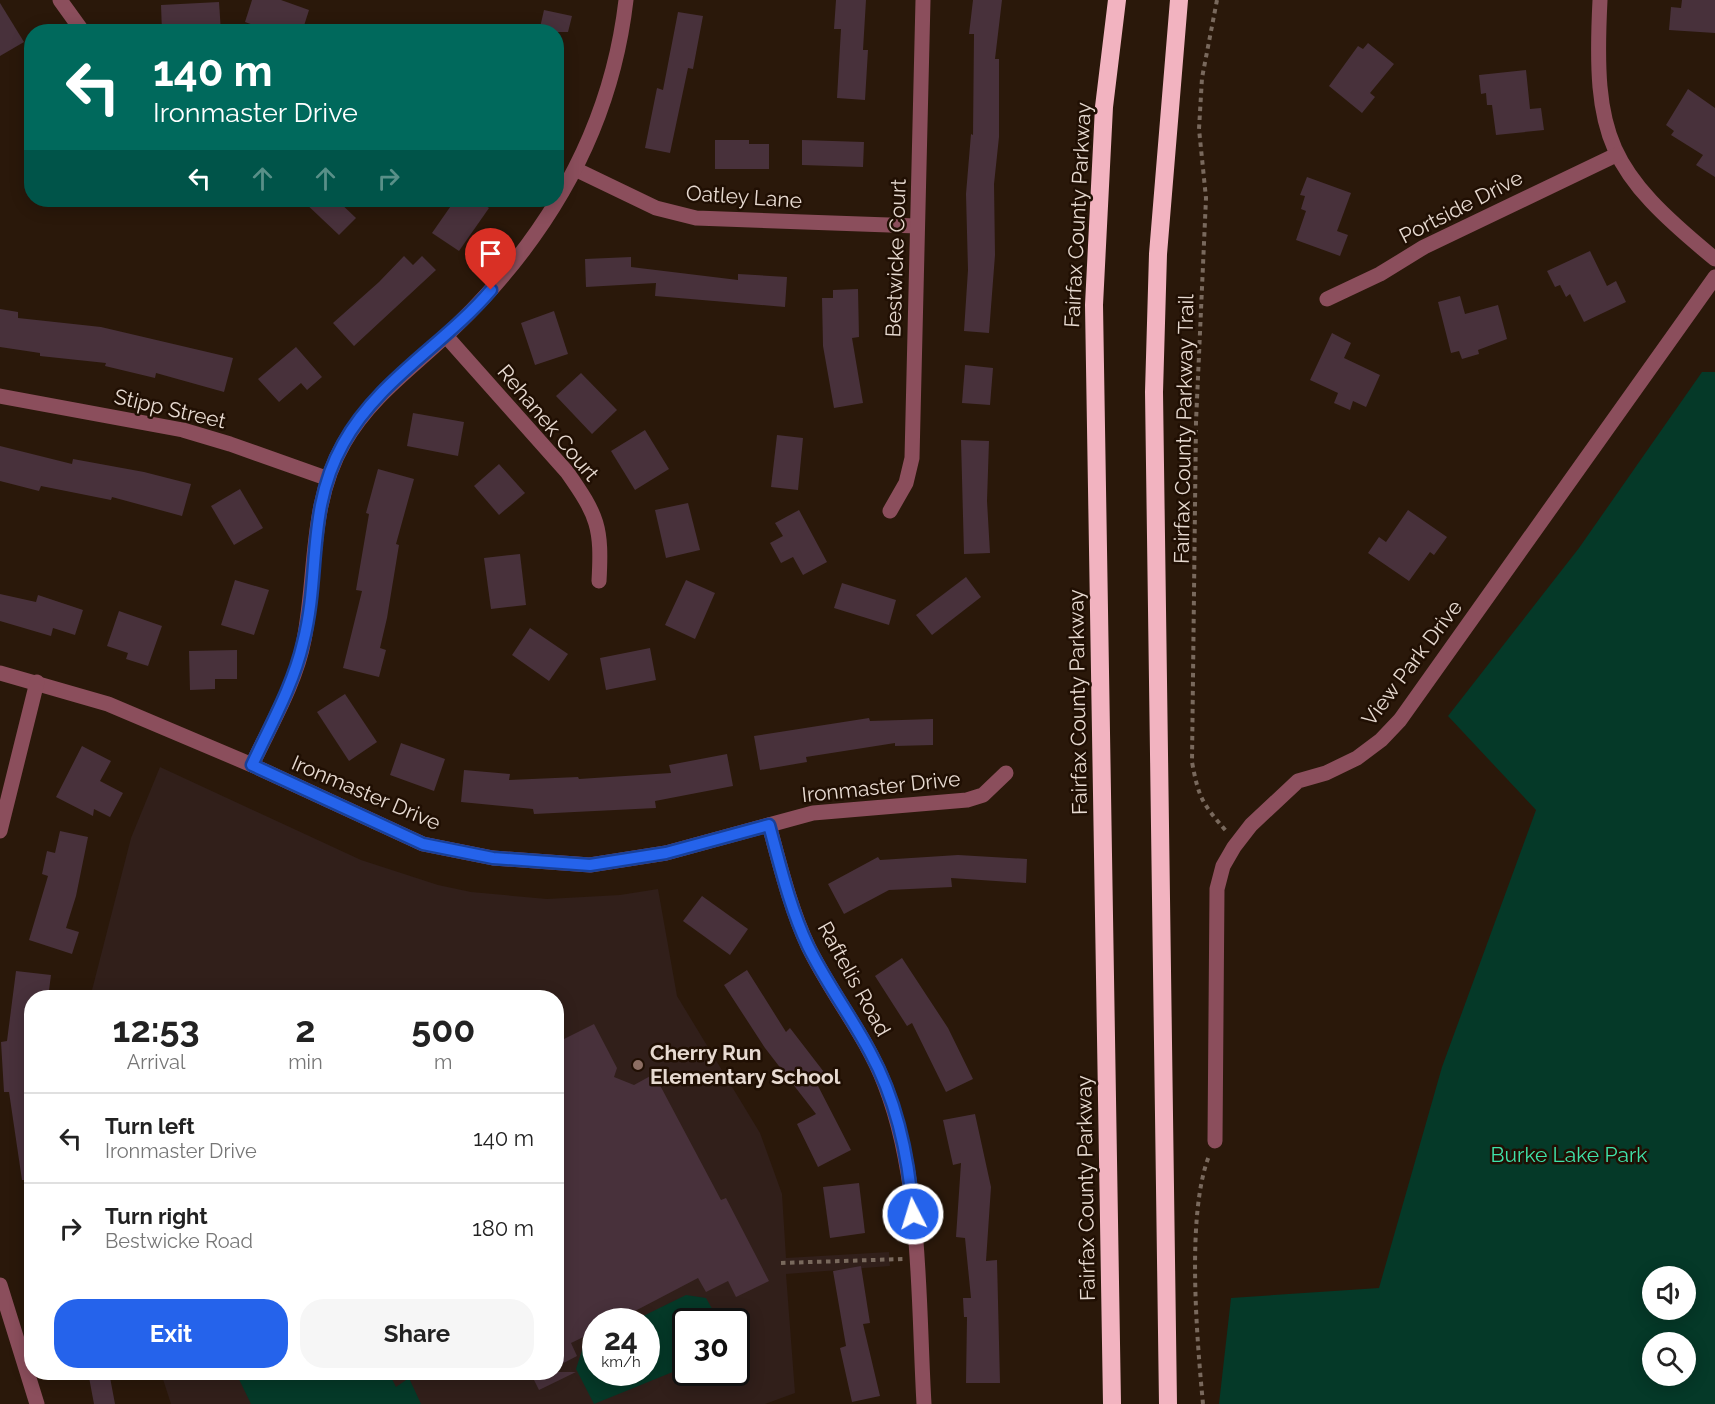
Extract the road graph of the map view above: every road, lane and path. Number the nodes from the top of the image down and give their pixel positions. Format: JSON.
{"nodes":[{"id":1,"x":60,"y":0,"type":"edge"},
{"id":2,"x":626,"y":0,"type":"edge"},
{"id":3,"x":923,"y":0,"type":"edge"},
{"id":4,"x":1117,"y":0,"type":"edge"},
{"id":5,"x":1179,"y":0,"type":"edge"},
{"id":6,"x":1217,"y":0,"type":"edge"},
{"id":7,"x":1600,"y":0,"type":"edge"},
{"id":8,"x":77,"y":24,"type":"edge"},
{"id":9,"x":1616,"y":155,"type":"junction"},
{"id":10,"x":577,"y":170,"type":"junction"},
{"id":11,"x":564,"y":189,"type":"edge"},
{"id":12,"x":552,"y":207,"type":"edge"},
{"id":13,"x":917,"y":226,"type":"junction"},
{"id":14,"x":1715,"y":259,"type":"edge"},
{"id":15,"x":1715,"y":277,"type":"edge"},
{"id":16,"x":1327,"y":299,"type":"dead end"},
{"id":17,"x":446,"y":336,"type":"junction"},
{"id":18,"x":0,"y":396,"type":"edge"},
{"id":19,"x":326,"y":478,"type":"junction"},
{"id":20,"x":890,"y":511,"type":"dead end"},
{"id":21,"x":599,"y":581,"type":"dead end"},
{"id":22,"x":0,"y":673,"type":"edge"},
{"id":23,"x":37,"y":682,"type":"junction"},
{"id":24,"x":252,"y":765,"type":"junction"},
{"id":25,"x":1006,"y":773,"type":"dead end"},
{"id":26,"x":769,"y":825,"type":"junction"},
{"id":27,"x":0,"y":831,"type":"edge"},
{"id":28,"x":1234,"y":847,"type":"junction"},
{"id":29,"x":1215,"y":1141,"type":"joint"},
{"id":30,"x":915,"y":1258,"type":"junction"},
{"id":31,"x":781,"y":1263,"type":"dead end"},
{"id":32,"x":0,"y":1285,"type":"edge"},
{"id":33,"x":24,"y":1362,"type":"edge"},
{"id":34,"x":30,"y":1380,"type":"edge"},
{"id":35,"x":37,"y":1404,"type":"edge"},
{"id":36,"x":924,"y":1404,"type":"edge"},
{"id":37,"x":1112,"y":1404,"type":"edge"},
{"id":38,"x":1168,"y":1404,"type":"edge"},
{"id":39,"x":1203,"y":1404,"type":"edge"}],
"edges":[{"from":1,"to":8,"type":"street"},
{"from":2,"to":10,"type":"street"},
{"from":3,"to":13,"type":"street","name":"Bestwicke Court"},
{"from":4,"to":37,"type":"highway","name":"Fairfax County Parkway"},
{"from":5,"to":38,"type":"highway"},
{"from":6,"to":28,"type":"path","name":"Fairfax County Parkway Trail"},
{"from":7,"to":9,"type":"street"},
{"from":9,"to":14,"type":"street"},
{"from":9,"to":16,"type":"street","name":"Portside Drive"},
{"from":10,"to":11,"type":"street"},
{"from":10,"to":13,"type":"street","name":"Oatley Lane"},
{"from":12,"to":17,"type":"street"},
{"from":13,"to":20,"type":"street","name":"Bestwicke Court"},
{"from":15,"to":28,"type":"street","name":"View Park Drive"},
{"from":17,"to":19,"type":"street"},
{"from":17,"to":21,"type":"street","name":"Rehanek Court"},
{"from":18,"to":19,"type":"street","name":"Stipp Street"},
{"from":19,"to":24,"type":"street"},
{"from":22,"to":23,"type":"street","name":"Ironmaster Drive"},
{"from":23,"to":24,"type":"street","name":"Ironmaster Drive"},
{"from":23,"to":27,"type":"street"},
{"from":24,"to":26,"type":"street","name":"Ironmaster Drive"},
{"from":25,"to":26,"type":"street","name":"Ironmaster Drive"},
{"from":26,"to":30,"type":"street","name":"Raftelis Road"},
{"from":28,"to":29,"type":"street","name":"View Park Drive"},
{"from":29,"to":39,"type":"path"},
{"from":30,"to":31,"type":"path"},
{"from":30,"to":36,"type":"street","name":"Raftelis Road"},
{"from":32,"to":33,"type":"street"},
{"from":34,"to":35,"type":"street"}]}
